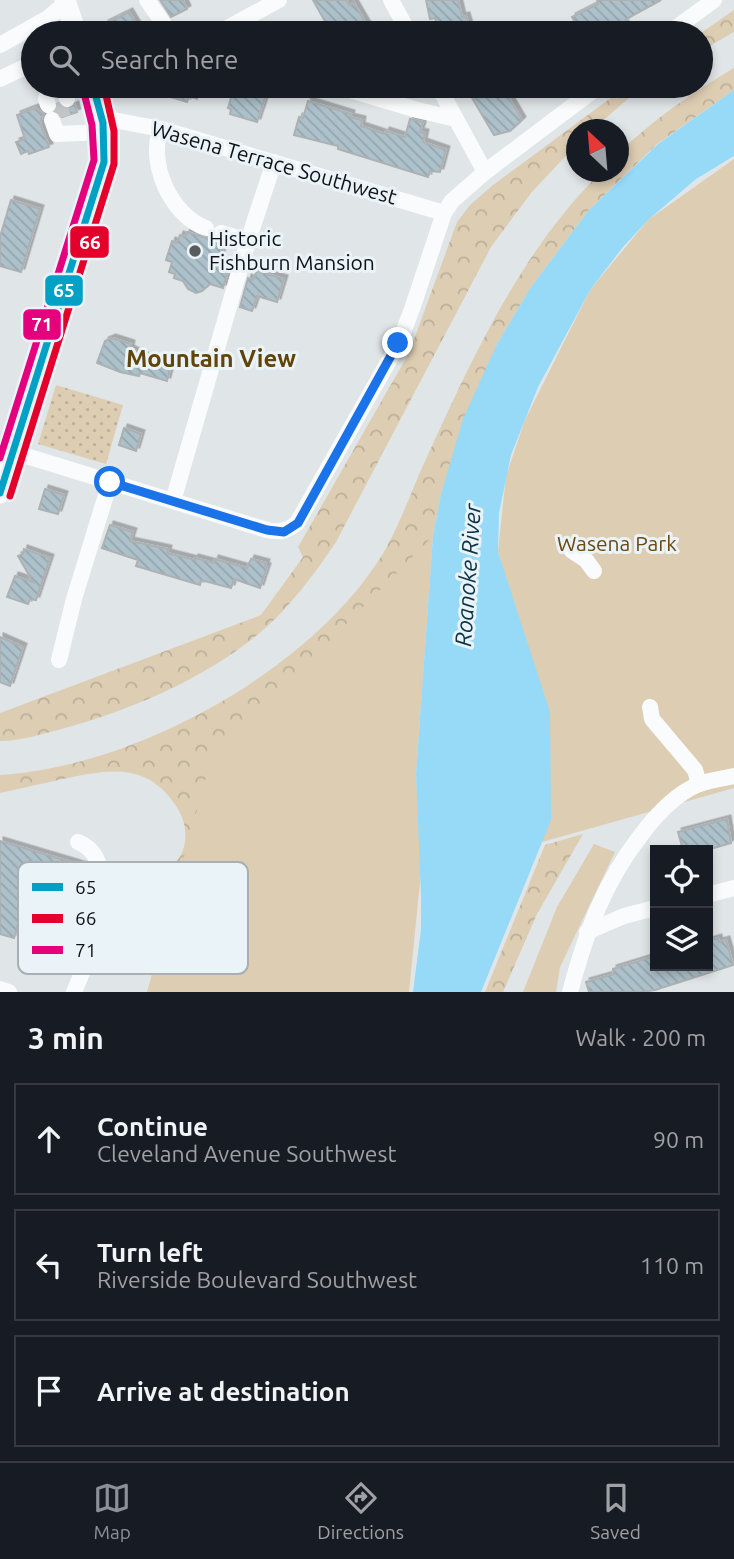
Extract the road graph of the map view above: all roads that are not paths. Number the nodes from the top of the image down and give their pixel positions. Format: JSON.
{"nodes":[{"id":1,"x":147,"y":0,"type":"edge"},
{"id":2,"x":279,"y":0,"type":"edge"},
{"id":3,"x":391,"y":0,"type":"edge"},
{"id":4,"x":68,"y":1,"type":"edge"},
{"id":5,"x":711,"y":1,"type":"edge"},
{"id":6,"x":45,"y":21,"type":"edge"},
{"id":7,"x":73,"y":21,"type":"edge"},
{"id":8,"x":162,"y":21,"type":"edge"},
{"id":9,"x":240,"y":21,"type":"edge"},
{"id":10,"x":402,"y":21,"type":"edge"},
{"id":11,"x":685,"y":21,"type":"edge"},
{"id":12,"x":21,"y":39,"type":"edge"},
{"id":13,"x":0,"y":45,"type":"edge"},
{"id":14,"x":21,"y":69,"type":"edge"},
{"id":15,"x":0,"y":79,"type":"edge"},
{"id":16,"x":96,"y":98,"type":"edge"},
{"id":17,"x":376,"y":98,"type":"edge"},
{"id":18,"x":445,"y":98,"type":"edge"},
{"id":19,"x":583,"y":98,"type":"edge"},
{"id":20,"x":60,"y":104,"type":"edge"},
{"id":21,"x":456,"y":119,"type":"junction"},
{"id":22,"x":104,"y":125,"type":"junction"},
{"id":23,"x":161,"y":129,"type":"junction"},
{"id":24,"x":274,"y":162,"type":"junction"},
{"id":25,"x":485,"y":172,"type":"junction"},
{"id":26,"x":444,"y":213,"type":"junction"},
{"id":27,"x":248,"y":241,"type":"junction"},
{"id":28,"x":6,"y":450,"type":"edge"},
{"id":29,"x":110,"y":482,"type":"junction"},
{"id":30,"x":0,"y":493,"type":"edge"},
{"id":31,"x":173,"y":501,"type":"junction"},
{"id":32,"x":571,"y":550,"type":"dead end"},
{"id":33,"x":594,"y":571,"type":"dead end"},
{"id":34,"x":59,"y":660,"type":"dead end"},
{"id":35,"x":650,"y":707,"type":"dead end"},
{"id":36,"x":734,"y":776,"type":"edge"},
{"id":37,"x":699,"y":784,"type":"junction"},
{"id":38,"x":78,"y":842,"type":"dead end"},
{"id":39,"x":97,"y":862,"type":"edge"},
{"id":40,"x":734,"y":888,"type":"edge"},
{"id":41,"x":713,"y":894,"type":"edge"},
{"id":42,"x":650,"y":909,"type":"edge"},
{"id":43,"x":587,"y":932,"type":"junction"},
{"id":44,"x":82,"y":974,"type":"edge"},
{"id":45,"x":0,"y":989,"type":"edge"},
{"id":46,"x":9,"y":992,"type":"edge"},
{"id":47,"x":74,"y":992,"type":"edge"},
{"id":48,"x":570,"y":992,"type":"edge"}],
"edges":[{"from":1,"to":8,"type":"street"},
{"from":2,"to":9,"type":"street"},
{"from":3,"to":10,"type":"street"},
{"from":4,"to":6,"type":"street"},
{"from":4,"to":7,"type":"main road"},
{"from":5,"to":11,"type":"street"},
{"from":12,"to":13,"type":"street"},
{"from":14,"to":15,"type":"street"},
{"from":16,"to":22,"type":"main road"},
{"from":17,"to":21,"type":"street"},
{"from":18,"to":21,"type":"street"},
{"from":19,"to":25,"type":"street"},
{"from":20,"to":22,"type":"street","name":"Wasena Terrace Southwest"},
{"from":21,"to":25,"type":"street"},
{"from":22,"to":23,"type":"street","name":"Wasena Terrace Southwest"},
{"from":22,"to":28,"type":"main road"},
{"from":23,"to":24,"type":"street","name":"Wasena Terrace Southwest"},
{"from":23,"to":27,"type":"street"},
{"from":24,"to":26,"type":"street","name":"Wasena Terrace Southwest"},
{"from":24,"to":27,"type":"street"},
{"from":25,"to":26,"type":"street"},
{"from":26,"to":31,"type":"street"},
{"from":27,"to":31,"type":"street"},
{"from":28,"to":29,"type":"street"},
{"from":28,"to":30,"type":"main road"},
{"from":29,"to":31,"type":"street"},
{"from":29,"to":34,"type":"street"},
{"from":32,"to":33,"type":"street"},
{"from":35,"to":37,"type":"street"},
{"from":36,"to":37,"type":"street"},
{"from":37,"to":43,"type":"street"},
{"from":38,"to":39,"type":"street"},
{"from":40,"to":41,"type":"street"},
{"from":42,"to":43,"type":"street"},
{"from":43,"to":48,"type":"street"},
{"from":44,"to":47,"type":"street"},
{"from":45,"to":46,"type":"street"}]}
